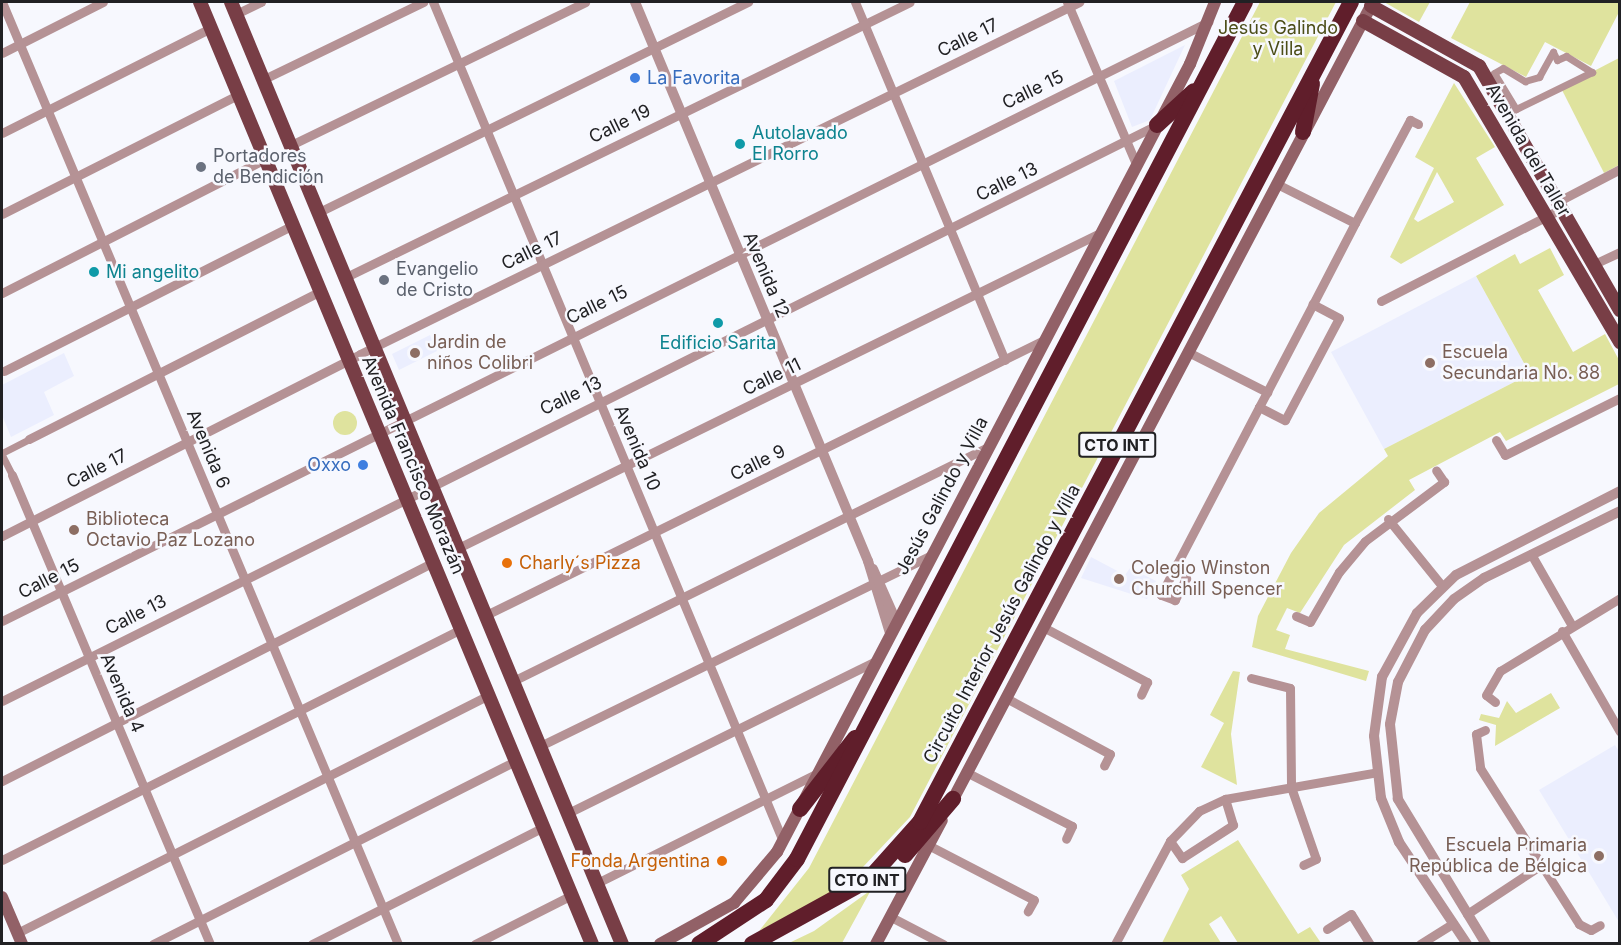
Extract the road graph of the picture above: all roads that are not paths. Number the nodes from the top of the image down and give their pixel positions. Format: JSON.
{"nodes":[{"id":1,"x":2,"y":2,"type":"edge"},
{"id":2,"x":103,"y":2,"type":"edge"},
{"id":3,"x":200,"y":2,"type":"edge"},
{"id":4,"x":261,"y":2,"type":"edge"},
{"id":5,"x":423,"y":2,"type":"edge"},
{"id":6,"x":433,"y":2,"type":"edge"},
{"id":7,"x":585,"y":2,"type":"edge"},
{"id":8,"x":634,"y":2,"type":"edge"},
{"id":9,"x":748,"y":2,"type":"edge"},
{"id":10,"x":855,"y":2,"type":"edge"},
{"id":11,"x":910,"y":2,"type":"edge"},
{"id":12,"x":1079,"y":2,"type":"edge"},
{"id":13,"x":1215,"y":2,"type":"edge"},
{"id":14,"x":1245,"y":2,"type":"edge"},
{"id":15,"x":1351,"y":2,"type":"edge"},
{"id":16,"x":1068,"y":4,"type":"edge"},
{"id":17,"x":1372,"y":4,"type":"edge"},
{"id":18,"x":234,"y":8,"type":"edge"},
{"id":19,"x":1363,"y":21,"type":"junction"},
{"id":20,"x":1208,"y":22,"type":"junction"},
{"id":21,"x":864,"y":24,"type":"junction"},
{"id":22,"x":211,"y":28,"type":"junction"},
{"id":23,"x":20,"y":44,"type":"junction"},
{"id":24,"x":654,"y":48,"type":"junction"},
{"id":25,"x":2,"y":53,"type":"edge"},
{"id":26,"x":458,"y":63,"type":"junction"},
{"id":27,"x":1315,"y":69,"type":"junction"},
{"id":28,"x":1098,"y":76,"type":"junction"},
{"id":29,"x":264,"y":80,"type":"junction"},
{"id":30,"x":1202,"y":85,"type":"junction"},
{"id":31,"x":893,"y":93,"type":"junction"},
{"id":32,"x":238,"y":95,"type":"junction"},
{"id":33,"x":1516,"y":109,"type":"joint"},
{"id":34,"x":48,"y":110,"type":"junction"},
{"id":35,"x":681,"y":113,"type":"junction"},
{"id":36,"x":1418,"y":124,"type":"dead end"},
{"id":37,"x":1156,"y":125,"type":"junction"},
{"id":38,"x":486,"y":130,"type":"junction"},
{"id":39,"x":1303,"y":132,"type":"junction"},
{"id":40,"x":2,"y":133,"type":"edge"},
{"id":41,"x":1126,"y":142,"type":"junction"},
{"id":42,"x":291,"y":145,"type":"junction"},
{"id":43,"x":265,"y":159,"type":"junction"},
{"id":44,"x":923,"y":163,"type":"junction"},
{"id":45,"x":1136,"y":164,"type":"junction"},
{"id":46,"x":1620,"y":169,"type":"edge"},
{"id":47,"x":76,"y":176,"type":"junction"},
{"id":48,"x":710,"y":182,"type":"junction"},
{"id":49,"x":1277,"y":184,"type":"junction"},
{"id":50,"x":513,"y":195,"type":"junction"},
{"id":51,"x":1559,"y":205,"type":"junction"},
{"id":52,"x":318,"y":212,"type":"junction"},
{"id":53,"x":2,"y":214,"type":"edge"},
{"id":54,"x":1545,"y":216,"type":"junction"},
{"id":55,"x":1355,"y":224,"type":"junction"},
{"id":56,"x":293,"y":225,"type":"junction"},
{"id":57,"x":950,"y":229,"type":"junction"},
{"id":58,"x":1100,"y":233,"type":"junction"},
{"id":59,"x":103,"y":241,"type":"junction"},
{"id":60,"x":1620,"y":252,"type":"edge"},
{"id":61,"x":739,"y":253,"type":"junction"},
{"id":62,"x":542,"y":264,"type":"junction"},
{"id":63,"x":1592,"y":265,"type":"junction"},
{"id":64,"x":346,"y":277,"type":"junction"},
{"id":65,"x":321,"y":291,"type":"junction"},
{"id":66,"x":2,"y":293,"type":"edge"},
{"id":67,"x":978,"y":295,"type":"junction"},
{"id":68,"x":1381,"y":301,"type":"dead end"},
{"id":69,"x":1313,"y":304,"type":"junction"},
{"id":70,"x":1617,"y":306,"type":"edge"},
{"id":71,"x":131,"y":307,"type":"junction"},
{"id":72,"x":1601,"y":310,"type":"junction"},
{"id":73,"x":766,"y":319,"type":"junction"},
{"id":74,"x":572,"y":335,"type":"junction"},
{"id":75,"x":1044,"y":340,"type":"junction"},
{"id":76,"x":1620,"y":342,"type":"edge"},
{"id":77,"x":374,"y":346,"type":"junction"},
{"id":78,"x":1188,"y":352,"type":"junction"},
{"id":79,"x":349,"y":359,"type":"junction"},
{"id":80,"x":1005,"y":360,"type":"junction"},
{"id":81,"x":2,"y":372,"type":"edge"},
{"id":82,"x":159,"y":373,"type":"junction"},
{"id":83,"x":794,"y":384,"type":"junction"},
{"id":84,"x":1267,"y":392,"type":"junction"},
{"id":85,"x":1620,"y":398,"type":"edge"},
{"id":86,"x":599,"y":401,"type":"junction"},
{"id":87,"x":1259,"y":407,"type":"junction"},
{"id":88,"x":404,"y":418,"type":"junction"},
{"id":89,"x":379,"y":431,"type":"junction"},
{"id":90,"x":29,"y":439,"type":"joint"},
{"id":91,"x":1496,"y":440,"type":"dead end"},
{"id":92,"x":187,"y":441,"type":"junction"},
{"id":93,"x":988,"y":447,"type":"junction"},
{"id":94,"x":821,"y":450,"type":"junction"},
{"id":95,"x":2,"y":454,"type":"edge"},
{"id":96,"x":627,"y":466,"type":"junction"},
{"id":97,"x":1437,"y":470,"type":"dead end"},
{"id":98,"x":12,"y":475,"type":"joint"},
{"id":99,"x":431,"y":483,"type":"junction"},
{"id":100,"x":1620,"y":491,"type":"edge"},
{"id":101,"x":407,"y":497,"type":"junction"},
{"id":102,"x":1620,"y":511,"type":"edge"},
{"id":103,"x":217,"y":513,"type":"junction"},
{"id":104,"x":849,"y":517,"type":"junction"},
{"id":105,"x":1389,"y":519,"type":"junction"},
{"id":106,"x":32,"y":521,"type":"junction"},
{"id":107,"x":654,"y":532,"type":"junction"},
{"id":108,"x":2,"y":536,"type":"edge"},
{"id":109,"x":458,"y":549,"type":"junction"},
{"id":110,"x":1531,"y":554,"type":"junction"},
{"id":111,"x":931,"y":555,"type":"junction"},
{"id":112,"x":434,"y":562,"type":"junction"},
{"id":113,"x":1477,"y":562,"type":"junction"},
{"id":114,"x":1177,"y":564,"type":"dead end"},
{"id":115,"x":1484,"y":578,"type":"junction"},
{"id":116,"x":245,"y":579,"type":"junction"},
{"id":117,"x":877,"y":584,"type":"junction"},
{"id":118,"x":1442,"y":586,"type":"junction"},
{"id":119,"x":61,"y":591,"type":"junction"},
{"id":120,"x":682,"y":598,"type":"junction"},
{"id":121,"x":1620,"y":598,"type":"edge"},
{"id":122,"x":486,"y":615,"type":"junction"},
{"id":123,"x":1296,"y":616,"type":"dead end"},
{"id":124,"x":2,"y":621,"type":"edge"},
{"id":125,"x":1572,"y":626,"type":"junction"},
{"id":126,"x":893,"y":627,"type":"junction"},
{"id":127,"x":1043,"y":627,"type":"junction"},
{"id":128,"x":461,"y":629,"type":"junction"},
{"id":129,"x":1562,"y":631,"type":"junction"},
{"id":130,"x":272,"y":644,"type":"junction"},
{"id":131,"x":89,"y":657,"type":"junction"},
{"id":132,"x":874,"y":662,"type":"junction"},
{"id":133,"x":710,"y":664,"type":"junction"},
{"id":134,"x":1382,"y":676,"type":"junction"},
{"id":135,"x":1251,"y":678,"type":"dead end"},
{"id":136,"x":513,"y":681,"type":"junction"},
{"id":137,"x":1398,"y":682,"type":"junction"},
{"id":138,"x":489,"y":695,"type":"junction"},
{"id":139,"x":1141,"y":695,"type":"dead end"},
{"id":140,"x":1006,"y":698,"type":"junction"},
{"id":141,"x":2,"y":701,"type":"edge"},
{"id":142,"x":1495,"y":702,"type":"dead end"},
{"id":143,"x":300,"y":710,"type":"junction"},
{"id":144,"x":117,"y":723,"type":"junction"},
{"id":145,"x":866,"y":727,"type":"junction"},
{"id":146,"x":1485,"y":729,"type":"dead end"},
{"id":147,"x":737,"y":730,"type":"junction"},
{"id":148,"x":1620,"y":732,"type":"edge"},
{"id":149,"x":540,"y":746,"type":"junction"},
{"id":150,"x":516,"y":761,"type":"junction"},
{"id":151,"x":1104,"y":766,"type":"dead end"},
{"id":152,"x":966,"y":772,"type":"junction"},
{"id":153,"x":1378,"y":772,"type":"junction"},
{"id":154,"x":816,"y":774,"type":"junction"},
{"id":155,"x":328,"y":776,"type":"junction"},
{"id":156,"x":2,"y":781,"type":"edge"},
{"id":157,"x":1291,"y":787,"type":"junction"},
{"id":158,"x":145,"y":788,"type":"junction"},
{"id":159,"x":953,"y":799,"type":"junction"},
{"id":160,"x":766,"y":800,"type":"junction"},
{"id":161,"x":1225,"y":800,"type":"junction"},
{"id":162,"x":800,"y":808,"type":"junction"},
{"id":163,"x":568,"y":813,"type":"junction"},
{"id":164,"x":544,"y":827,"type":"junction"},
{"id":165,"x":1414,"y":832,"type":"junction"},
{"id":166,"x":1066,"y":839,"type":"dead end"},
{"id":167,"x":783,"y":841,"type":"junction"},
{"id":168,"x":1170,"y":841,"type":"junction"},
{"id":169,"x":355,"y":842,"type":"junction"},
{"id":170,"x":1399,"y":842,"type":"junction"},
{"id":171,"x":928,"y":845,"type":"junction"},
{"id":172,"x":173,"y":855,"type":"junction"},
{"id":173,"x":2,"y":860,"type":"edge"},
{"id":174,"x":1303,"y":865,"type":"dead end"},
{"id":175,"x":1541,"y":865,"type":"junction"},
{"id":176,"x":869,"y":879,"type":"junction"},
{"id":177,"x":597,"y":883,"type":"junction"},
{"id":178,"x":572,"y":895,"type":"junction"},
{"id":179,"x":2,"y":897,"type":"edge"},
{"id":180,"x":383,"y":908,"type":"junction"},
{"id":181,"x":1028,"y":911,"type":"dead end"},
{"id":182,"x":1467,"y":914,"type":"junction"},
{"id":183,"x":891,"y":917,"type":"junction"},
{"id":184,"x":200,"y":920,"type":"junction"},
{"id":185,"x":1454,"y":923,"type":"junction"},
{"id":186,"x":1600,"y":924,"type":"dead end"},
{"id":187,"x":1328,"y":929,"type":"dead end"},
{"id":188,"x":20,"y":938,"type":"edge"},
{"id":189,"x":153,"y":944,"type":"edge"},
{"id":190,"x":210,"y":944,"type":"edge"},
{"id":191,"x":312,"y":944,"type":"edge"},
{"id":192,"x":398,"y":944,"type":"edge"},
{"id":193,"x":475,"y":944,"type":"edge"},
{"id":194,"x":592,"y":944,"type":"edge"},
{"id":195,"x":622,"y":944,"type":"edge"},
{"id":196,"x":660,"y":944,"type":"edge"},
{"id":197,"x":699,"y":944,"type":"edge"},
{"id":198,"x":752,"y":944,"type":"edge"},
{"id":199,"x":876,"y":944,"type":"edge"},
{"id":200,"x":944,"y":944,"type":"edge"},
{"id":201,"x":1115,"y":944,"type":"edge"},
{"id":202,"x":1370,"y":944,"type":"edge"},
{"id":203,"x":1420,"y":944,"type":"edge"},
{"id":204,"x":1467,"y":944,"type":"edge"},
{"id":205,"x":1486,"y":944,"type":"edge"}],
"edges":[{"from":1,"to":23,"type":"street","name":"Avenida 6"},
{"from":2,"to":23,"type":"street"},
{"from":3,"to":22,"type":"main road","name":"Avenida Francisco Morazán"},
{"from":4,"to":18,"type":"street"},
{"from":5,"to":29,"type":"street"},
{"from":6,"to":26,"type":"street","name":"Avenida 10"},
{"from":7,"to":26,"type":"street"},
{"from":8,"to":24,"type":"street","name":"Avenida 12"},
{"from":9,"to":24,"type":"street"},
{"from":10,"to":21,"type":"street"},
{"from":11,"to":21,"type":"street","name":"Calle 19"},
{"from":12,"to":16,"type":"street","name":"Calle 17"},
{"from":13,"to":20,"type":"main road","name":"Jesús Galindo y Villa"},
{"from":14,"to":30,"type":"highway"},
{"from":15,"to":27,"type":"highway","name":"Circuito Interior Jesús Galindo y Villa","number":"CTO INT"},
{"from":16,"to":28,"type":"street"},
{"from":16,"to":31,"type":"street","name":"Calle 17"},
{"from":17,"to":19,"type":"main road","number":"CTO INT"},
{"from":17,"to":51,"type":"main road","name":"Avenida del Taller"},
{"from":18,"to":29,"type":"main road","name":"Avenida Francisco Morazán"},
{"from":19,"to":39,"type":"main road","number":"CTO INT"},
{"from":19,"to":54,"type":"main road","name":"Avenida del Taller"},
{"from":20,"to":28,"type":"street","name":"Calle 15"},
{"from":20,"to":37,"type":"main road","name":"Jesús Galindo y Villa"},
{"from":21,"to":31,"type":"street"},
{"from":21,"to":35,"type":"street","name":"Calle 19"},
{"from":22,"to":32,"type":"main road","name":"Avenida Francisco Morazán"},
{"from":22,"to":34,"type":"street"},
{"from":23,"to":25,"type":"street"},
{"from":23,"to":34,"type":"street","name":"Avenida 6"},
{"from":24,"to":35,"type":"street","name":"Avenida 12"},
{"from":24,"to":38,"type":"street"},
{"from":26,"to":38,"type":"street","name":"Avenida 10"},
{"from":26,"to":42,"type":"street"},
{"from":27,"to":39,"type":"highway"},
{"from":27,"to":176,"type":"highway","name":"Circuito Interior Jesús Galindo y Villa","number":"CTO INT"},
{"from":28,"to":41,"type":"street"},
{"from":28,"to":44,"type":"street","name":"Calle 15"},
{"from":29,"to":42,"type":"main road","name":"Avenida Francisco Morazán"},
{"from":30,"to":37,"type":"highway"},
{"from":30,"to":145,"type":"highway"},
{"from":31,"to":44,"type":"street"},
{"from":31,"to":48,"type":"street","name":"Calle 17"},
{"from":32,"to":43,"type":"main road","name":"Avenida Francisco Morazán"},
{"from":32,"to":47,"type":"street"},
{"from":33,"to":33,"type":"street"},
{"from":34,"to":40,"type":"street"},
{"from":34,"to":47,"type":"street","name":"Avenida 6"},
{"from":35,"to":48,"type":"street","name":"Avenida 12"},
{"from":35,"to":50,"type":"street","name":"Calle 19"},
{"from":36,"to":55,"type":"street"},
{"from":37,"to":41,"type":"street","name":"Calle 13"},
{"from":37,"to":45,"type":"main road","name":"Jesús Galindo y Villa"},
{"from":38,"to":50,"type":"street","name":"Avenida 10"},
{"from":38,"to":52,"type":"street"},
{"from":39,"to":49,"type":"main road","number":"CTO INT"},
{"from":41,"to":45,"type":"street"},
{"from":41,"to":57,"type":"street","name":"Calle 13"},
{"from":42,"to":52,"type":"main road","name":"Avenida Francisco Morazán"},
{"from":43,"to":56,"type":"main road","name":"Avenida Francisco Morazán"},
{"from":43,"to":59,"type":"street"},
{"from":44,"to":57,"type":"street"},
{"from":44,"to":61,"type":"street","name":"Calle 15"},
{"from":45,"to":58,"type":"main road","name":"Jesús Galindo y Villa"},
{"from":46,"to":51,"type":"street"},
{"from":47,"to":53,"type":"street"},
{"from":47,"to":59,"type":"street","name":"Avenida 6"},
{"from":48,"to":61,"type":"street","name":"Avenida 12"},
{"from":48,"to":62,"type":"street","name":"Calle 17"},
{"from":49,"to":55,"type":"street"},
{"from":49,"to":78,"type":"main road","number":"CTO INT"},
{"from":50,"to":62,"type":"street","name":"Avenida 10"},
{"from":50,"to":64,"type":"street","name":"Calle 19"},
{"from":51,"to":54,"type":"street"},
{"from":51,"to":63,"type":"main road","name":"Avenida del Taller"},
{"from":52,"to":64,"type":"main road","name":"Avenida Francisco Morazán"},
{"from":54,"to":68,"type":"street"},
{"from":54,"to":72,"type":"main road","name":"Avenida del Taller"},
{"from":55,"to":69,"type":"street"},
{"from":56,"to":65,"type":"main road","name":"Avenida Francisco Morazán"},
{"from":56,"to":71,"type":"street"},
{"from":57,"to":67,"type":"street"},
{"from":57,"to":73,"type":"street","name":"Calle 13"},
{"from":58,"to":67,"type":"street","name":"Calle 11"},
{"from":58,"to":75,"type":"main road","name":"Jesús Galindo y Villa"},
{"from":59,"to":66,"type":"street"},
{"from":59,"to":71,"type":"street","name":"Avenida 6"},
{"from":60,"to":63,"type":"street"},
{"from":61,"to":73,"type":"street","name":"Avenida 12"},
{"from":61,"to":74,"type":"street","name":"Calle 15"},
{"from":62,"to":74,"type":"street","name":"Avenida 10"},
{"from":62,"to":77,"type":"street","name":"Calle 17"},
{"from":63,"to":70,"type":"main road","name":"Avenida del Taller"},
{"from":64,"to":77,"type":"main road","name":"Avenida Francisco Morazán"},
{"from":65,"to":79,"type":"main road","name":"Avenida Francisco Morazán"},
{"from":65,"to":82,"type":"street"},
{"from":67,"to":80,"type":"street"},
{"from":67,"to":83,"type":"street","name":"Calle 11"},
{"from":69,"to":84,"type":"street"},
{"from":69,"to":87,"type":"street"},
{"from":70,"to":72,"type":"main road"},
{"from":71,"to":81,"type":"street"},
{"from":71,"to":82,"type":"street","name":"Avenida 6"},
{"from":72,"to":76,"type":"main road","name":"Avenida del Taller"},
{"from":73,"to":83,"type":"street","name":"Avenida 12"},
{"from":73,"to":86,"type":"street","name":"Calle 13"},
{"from":74,"to":86,"type":"street","name":"Avenida 10"},
{"from":74,"to":88,"type":"street","name":"Calle 15"},
{"from":75,"to":80,"type":"street","name":"Calle 9"},
{"from":75,"to":93,"type":"main road","name":"Jesús Galindo y Villa"},
{"from":77,"to":79,"type":"street","name":"Calle 17"},
{"from":77,"to":88,"type":"main road","name":"Avenida Francisco Morazán"},
{"from":78,"to":84,"type":"street"},
{"from":78,"to":127,"type":"main road","number":"CTO INT"},
{"from":79,"to":89,"type":"main road","name":"Avenida Francisco Morazán"},
{"from":79,"to":92,"type":"street","name":"Calle 17"},
{"from":80,"to":94,"type":"street","name":"Calle 9"},
{"from":82,"to":90,"type":"street"},
{"from":82,"to":92,"type":"street","name":"Avenida 6"},
{"from":83,"to":94,"type":"street","name":"Avenida 12"},
{"from":83,"to":96,"type":"street","name":"Calle 11"},
{"from":84,"to":87,"type":"street"},
{"from":85,"to":91,"type":"street"},
{"from":86,"to":96,"type":"street","name":"Avenida 10"},
{"from":86,"to":99,"type":"street","name":"Calle 13"},
{"from":87,"to":114,"type":"street"},
{"from":88,"to":89,"type":"street","name":"Calle 15"},
{"from":88,"to":99,"type":"main road","name":"Avenida Francisco Morazán"},
{"from":89,"to":101,"type":"main road","name":"Avenida Francisco Morazán"},
{"from":89,"to":103,"type":"street","name":"Calle 15"},
{"from":90,"to":95,"type":"street"},
{"from":92,"to":103,"type":"street","name":"Avenida 6"},
{"from":92,"to":106,"type":"street","name":"Calle 17"},
{"from":93,"to":104,"type":"street"},
{"from":93,"to":111,"type":"main road","name":"Jesús Galindo y Villa"},
{"from":94,"to":104,"type":"street","name":"Avenida 12"},
{"from":94,"to":107,"type":"street","name":"Calle 9"},
{"from":95,"to":98,"type":"street","name":"Avenida 4"},
{"from":96,"to":107,"type":"street","name":"Avenida 10"},
{"from":96,"to":109,"type":"street","name":"Calle 11"},
{"from":97,"to":105,"type":"street"},
{"from":98,"to":106,"type":"street","name":"Avenida 4"},
{"from":99,"to":101,"type":"street","name":"Calle 13"},
{"from":99,"to":109,"type":"main road","name":"Avenida Francisco Morazán"},
{"from":100,"to":113,"type":"street"},
{"from":101,"to":112,"type":"main road","name":"Avenida Francisco Morazán"},
{"from":101,"to":116,"type":"street","name":"Calle 13"},
{"from":102,"to":110,"type":"street"},
{"from":103,"to":116,"type":"street","name":"Avenida 6"},
{"from":103,"to":119,"type":"street","name":"Calle 15"},
{"from":104,"to":117,"type":"street","name":"Avenida 12"},
{"from":104,"to":120,"type":"street"},
{"from":105,"to":118,"type":"street"},
{"from":105,"to":123,"type":"street"},
{"from":106,"to":108,"type":"street","name":"Calle 17"},
{"from":106,"to":119,"type":"street","name":"Avenida 4"},
{"from":107,"to":120,"type":"street","name":"Avenida 10"},
{"from":107,"to":122,"type":"street","name":"Calle 9"},
{"from":109,"to":122,"type":"main road","name":"Avenida Francisco Morazán"},
{"from":110,"to":115,"type":"street"},
{"from":110,"to":125,"type":"street"},
{"from":111,"to":117,"type":"street"},
{"from":111,"to":126,"type":"main road","name":"Jesús Galindo y Villa"},
{"from":112,"to":128,"type":"main road","name":"Avenida Francisco Morazán"},
{"from":112,"to":130,"type":"street"},
{"from":113,"to":115,"type":"street"},
{"from":113,"to":118,"type":"street"},
{"from":115,"to":137,"type":"street"},
{"from":116,"to":130,"type":"street","name":"Avenida 6"},
{"from":116,"to":131,"type":"street","name":"Calle 13"},
{"from":117,"to":126,"type":"street","name":"Avenida 12"},
{"from":117,"to":133,"type":"street"},
{"from":118,"to":134,"type":"street"},
{"from":119,"to":124,"type":"street","name":"Calle 15"},
{"from":119,"to":131,"type":"street","name":"Avenida 4"},
{"from":120,"to":133,"type":"street","name":"Avenida 10"},
{"from":120,"to":136,"type":"street"},
{"from":121,"to":125,"type":"street"},
{"from":122,"to":136,"type":"main road","name":"Avenida Francisco Morazán"},
{"from":125,"to":129,"type":"street"},
{"from":126,"to":132,"type":"main road","name":"Jesús Galindo y Villa"},
{"from":127,"to":139,"type":"street"},
{"from":127,"to":140,"type":"main road","number":"CTO INT"},
{"from":128,"to":138,"type":"main road","name":"Avenida Francisco Morazán"},
{"from":128,"to":143,"type":"street"},
{"from":129,"to":142,"type":"street"},
{"from":129,"to":148,"type":"street"},
{"from":130,"to":143,"type":"street","name":"Avenida 6"},
{"from":130,"to":144,"type":"street"},
{"from":131,"to":141,"type":"street","name":"Calle 13"},
{"from":131,"to":144,"type":"street","name":"Avenida 4"},
{"from":132,"to":147,"type":"street"},
{"from":132,"to":154,"type":"main road","name":"Jesús Galindo y Villa"},
{"from":133,"to":147,"type":"street","name":"Avenida 10"},
{"from":133,"to":149,"type":"street"},
{"from":134,"to":137,"type":"street"},
{"from":134,"to":153,"type":"street"},
{"from":135,"to":157,"type":"street"},
{"from":136,"to":149,"type":"main road","name":"Avenida Francisco Morazán"},
{"from":137,"to":165,"type":"street"},
{"from":138,"to":150,"type":"main road","name":"Avenida Francisco Morazán"},
{"from":138,"to":155,"type":"street"},
{"from":140,"to":151,"type":"street"},
{"from":140,"to":152,"type":"main road","number":"CTO INT"},
{"from":143,"to":155,"type":"street","name":"Avenida 6"},
{"from":143,"to":158,"type":"street"},
{"from":144,"to":156,"type":"street"},
{"from":144,"to":158,"type":"street","name":"Avenida 4"},
{"from":145,"to":162,"type":"highway"},
{"from":145,"to":197,"type":"highway"},
{"from":146,"to":175,"type":"street"},
{"from":147,"to":160,"type":"street","name":"Avenida 10"},
{"from":147,"to":163,"type":"street"},
{"from":149,"to":163,"type":"main road","name":"Avenida Francisco Morazán"},
{"from":150,"to":164,"type":"main road","name":"Avenida Francisco Morazán"},
{"from":150,"to":169,"type":"street"},
{"from":152,"to":159,"type":"main road","number":"CTO INT"},
{"from":152,"to":166,"type":"street"},
{"from":153,"to":157,"type":"street"},
{"from":153,"to":170,"type":"street"},
{"from":154,"to":160,"type":"street"},
{"from":154,"to":162,"type":"main road","name":"Jesús Galindo y Villa"},
{"from":155,"to":169,"type":"street","name":"Avenida 6"},
{"from":155,"to":172,"type":"street"},
{"from":157,"to":161,"type":"street"},
{"from":157,"to":174,"type":"street"},
{"from":158,"to":172,"type":"street","name":"Avenida 4"},
{"from":158,"to":173,"type":"street"},
{"from":159,"to":171,"type":"main road","number":"CTO INT"},
{"from":159,"to":176,"type":"highway"},
{"from":160,"to":167,"type":"street","name":"Avenida 10"},
{"from":160,"to":177,"type":"street"},
{"from":161,"to":168,"type":"street"},
{"from":161,"to":168,"type":"street"},
{"from":162,"to":167,"type":"main road","name":"Jesús Galindo y Villa"},
{"from":163,"to":177,"type":"main road","name":"Avenida Francisco Morazán"},
{"from":164,"to":178,"type":"main road","name":"Avenida Francisco Morazán"},
{"from":164,"to":180,"type":"street"},
{"from":165,"to":170,"type":"street"},
{"from":165,"to":182,"type":"street"},
{"from":167,"to":196,"type":"main road","name":"Jesús Galindo y Villa"},
{"from":168,"to":201,"type":"street"},
{"from":169,"to":180,"type":"street","name":"Avenida 6"},
{"from":169,"to":184,"type":"street"},
{"from":170,"to":185,"type":"street"},
{"from":171,"to":181,"type":"street"},
{"from":171,"to":183,"type":"main road","number":"CTO INT"},
{"from":172,"to":184,"type":"street","name":"Avenida 4"},
{"from":172,"to":188,"type":"street"},
{"from":175,"to":182,"type":"street"},
{"from":175,"to":186,"type":"street"},
{"from":176,"to":198,"type":"highway","name":"Circuito Interior Jesús Galindo y Villa","number":"CTO INT"},
{"from":177,"to":195,"type":"main road","name":"Avenida Francisco Morazán"},
{"from":178,"to":193,"type":"street"},
{"from":178,"to":194,"type":"main road","name":"Avenida Francisco Morazán"},
{"from":179,"to":188,"type":"main road"},
{"from":180,"to":191,"type":"street"},
{"from":180,"to":192,"type":"street","name":"Avenida 6"},
{"from":182,"to":205,"type":"street"},
{"from":183,"to":199,"type":"main road","number":"CTO INT"},
{"from":183,"to":200,"type":"street"},
{"from":184,"to":189,"type":"street"},
{"from":184,"to":190,"type":"street","name":"Avenida 4"},
{"from":185,"to":203,"type":"street"},
{"from":185,"to":204,"type":"street"},
{"from":187,"to":202,"type":"street"}]}
